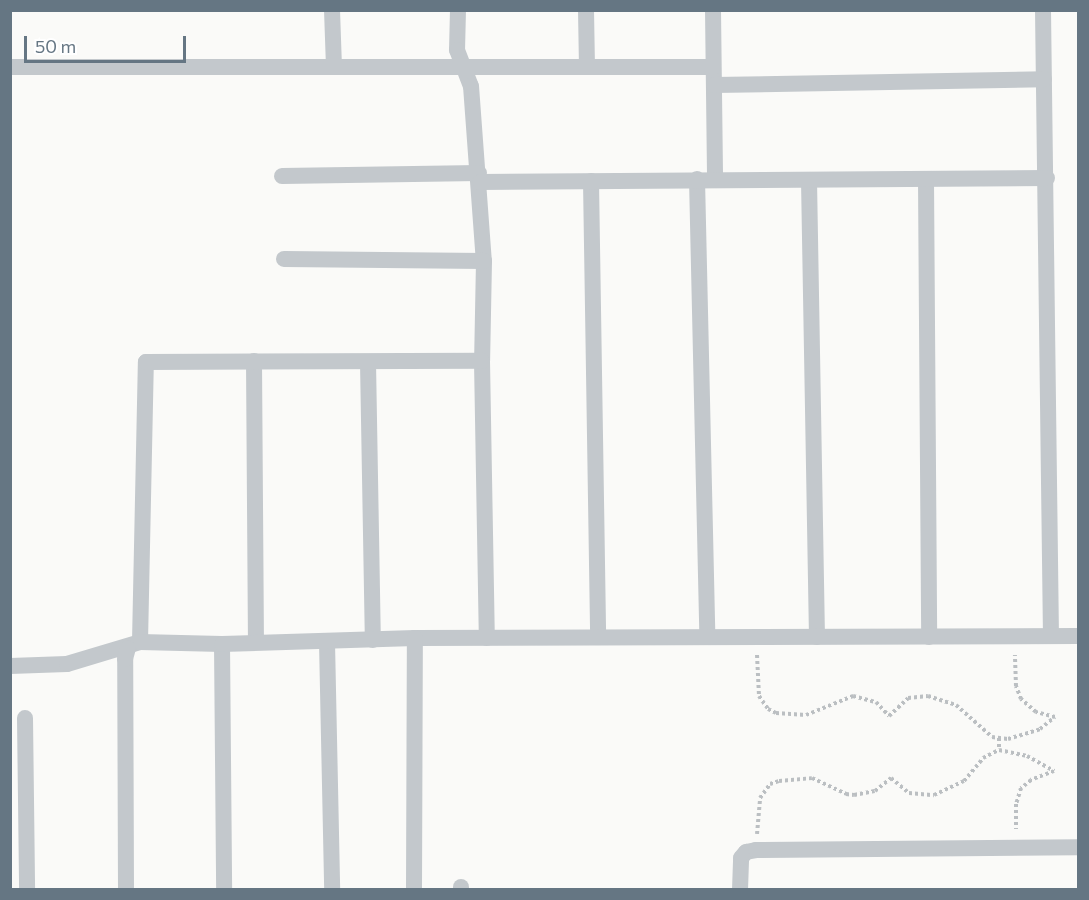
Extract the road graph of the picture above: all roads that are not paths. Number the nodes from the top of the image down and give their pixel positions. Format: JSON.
{"nodes":[{"id":1,"x":332,"y":10,"type":"edge"},
{"id":2,"x":458,"y":10,"type":"edge"},
{"id":3,"x":586,"y":10,"type":"edge"},
{"id":4,"x":714,"y":10,"type":"edge"},
{"id":5,"x":1043,"y":10,"type":"edge"},
{"id":6,"x":334,"y":66,"type":"junction"},
{"id":7,"x":463,"y":66,"type":"junction"},
{"id":8,"x":10,"y":67,"type":"edge"},
{"id":9,"x":587,"y":67,"type":"junction"},
{"id":10,"x":714,"y":67,"type":"junction"},
{"id":11,"x":1044,"y":79,"type":"junction"},
{"id":12,"x":714,"y":85,"type":"junction"},
{"id":13,"x":282,"y":176,"type":"dead end"},
{"id":14,"x":479,"y":177,"type":"junction"},
{"id":15,"x":1047,"y":178,"type":"junction"},
{"id":16,"x":698,"y":179,"type":"junction"},
{"id":17,"x":715,"y":180,"type":"junction"},
{"id":18,"x":809,"y":180,"type":"junction"},
{"id":19,"x":926,"y":180,"type":"junction"},
{"id":20,"x":591,"y":181,"type":"junction"},
{"id":21,"x":284,"y":259,"type":"dead end"},
{"id":22,"x":484,"y":261,"type":"junction"},
{"id":23,"x":254,"y":361,"type":"junction"},
{"id":24,"x":482,"y":361,"type":"junction"},
{"id":25,"x":368,"y":362,"type":"junction"},
{"id":26,"x":707,"y":636,"type":"junction"},
{"id":27,"x":1051,"y":636,"type":"junction"},
{"id":28,"x":1078,"y":636,"type":"edge"},
{"id":29,"x":598,"y":637,"type":"junction"},
{"id":30,"x":817,"y":637,"type":"junction"},
{"id":31,"x":929,"y":637,"type":"junction"},
{"id":32,"x":415,"y":638,"type":"junction"},
{"id":33,"x":487,"y":638,"type":"junction"},
{"id":34,"x":373,"y":640,"type":"junction"},
{"id":35,"x":256,"y":642,"type":"junction"},
{"id":36,"x":327,"y":642,"type":"junction"},
{"id":37,"x":222,"y":644,"type":"junction"},
{"id":38,"x":134,"y":645,"type":"junction"},
{"id":39,"x":10,"y":666,"type":"edge"},
{"id":40,"x":26,"y":718,"type":"dead end"},
{"id":41,"x":1078,"y":847,"type":"edge"},
{"id":42,"x":27,"y":890,"type":"edge"},
{"id":43,"x":126,"y":890,"type":"edge"},
{"id":44,"x":224,"y":890,"type":"edge"},
{"id":45,"x":332,"y":890,"type":"edge"},
{"id":46,"x":414,"y":890,"type":"edge"},
{"id":47,"x":740,"y":890,"type":"edge"}],
"edges":[{"from":1,"to":6,"type":"street"},
{"from":2,"to":7,"type":"street"},
{"from":3,"to":9,"type":"street"},
{"from":4,"to":10,"type":"street"},
{"from":5,"to":11,"type":"street"},
{"from":6,"to":7,"type":"street"},
{"from":6,"to":8,"type":"street"},
{"from":7,"to":9,"type":"street"},
{"from":7,"to":14,"type":"street"},
{"from":9,"to":10,"type":"street"},
{"from":10,"to":12,"type":"street"},
{"from":11,"to":12,"type":"street"},
{"from":11,"to":15,"type":"street"},
{"from":12,"to":17,"type":"street"},
{"from":13,"to":14,"type":"street"},
{"from":14,"to":20,"type":"street"},
{"from":14,"to":22,"type":"street"},
{"from":15,"to":19,"type":"street"},
{"from":15,"to":27,"type":"street"},
{"from":16,"to":17,"type":"street"},
{"from":16,"to":20,"type":"street"},
{"from":16,"to":26,"type":"street"},
{"from":17,"to":18,"type":"street"},
{"from":18,"to":19,"type":"street"},
{"from":18,"to":30,"type":"street"},
{"from":19,"to":31,"type":"street"},
{"from":20,"to":29,"type":"street"},
{"from":21,"to":22,"type":"street"},
{"from":22,"to":24,"type":"street"},
{"from":23,"to":25,"type":"street"},
{"from":23,"to":35,"type":"street"},
{"from":23,"to":38,"type":"street"},
{"from":24,"to":25,"type":"street"},
{"from":24,"to":33,"type":"street"},
{"from":25,"to":34,"type":"street"},
{"from":26,"to":29,"type":"street"},
{"from":26,"to":30,"type":"street"},
{"from":27,"to":28,"type":"street"},
{"from":27,"to":31,"type":"street"},
{"from":29,"to":33,"type":"street"},
{"from":30,"to":31,"type":"street"},
{"from":32,"to":33,"type":"street"},
{"from":32,"to":34,"type":"street"},
{"from":32,"to":46,"type":"street"},
{"from":34,"to":36,"type":"street"},
{"from":35,"to":36,"type":"street"},
{"from":35,"to":37,"type":"street"},
{"from":36,"to":45,"type":"street"},
{"from":37,"to":38,"type":"street"},
{"from":37,"to":44,"type":"street"},
{"from":38,"to":39,"type":"street"},
{"from":38,"to":43,"type":"street"},
{"from":40,"to":42,"type":"street"},
{"from":41,"to":47,"type":"street"}]}
